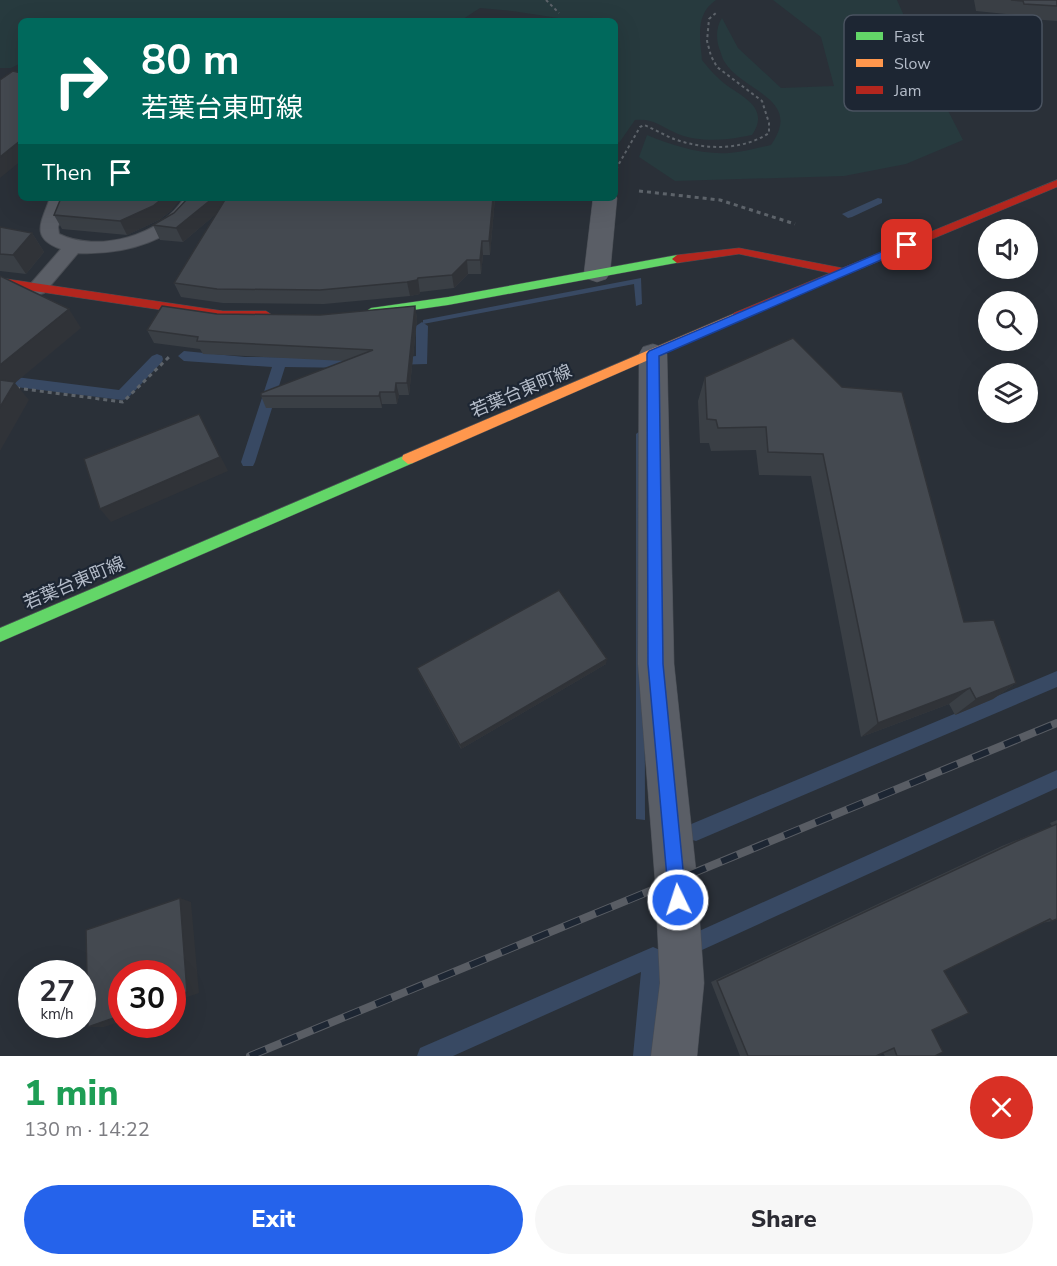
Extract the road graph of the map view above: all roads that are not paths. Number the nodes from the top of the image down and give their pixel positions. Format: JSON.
{"nodes":[{"id":1,"x":1057,"y":183,"type":"edge"},
{"id":2,"x":57,"y":201,"type":"edge"},
{"id":3,"x":191,"y":201,"type":"edge"},
{"id":4,"x":605,"y":201,"type":"edge"},
{"id":5,"x":74,"y":246,"type":"junction"},
{"id":6,"x":842,"y":272,"type":"junction"},
{"id":7,"x":597,"y":273,"type":"junction"},
{"id":8,"x":0,"y":282,"type":"edge"},
{"id":9,"x":38,"y":288,"type":"junction"},
{"id":10,"x":356,"y":313,"type":"edge"},
{"id":11,"x":279,"y":316,"type":"edge"},
{"id":12,"x":653,"y":354,"type":"junction"},
{"id":13,"x":0,"y":635,"type":"edge"},
{"id":14,"x":674,"y":1056,"type":"edge"}],
"edges":[{"from":1,"to":6,"type":"main road","name":"若葉台東町線"},
{"from":2,"to":5,"type":"lane"},
{"from":3,"to":5,"type":"lane"},
{"from":4,"to":7,"type":"street"},
{"from":5,"to":9,"type":"lane"},
{"from":6,"to":7,"type":"main road"},
{"from":6,"to":12,"type":"main road","name":"若葉台東町線"},
{"from":7,"to":10,"type":"main road"},
{"from":8,"to":9,"type":"main road"},
{"from":9,"to":11,"type":"main road"},
{"from":12,"to":13,"type":"main road","name":"若葉台東町線"},
{"from":12,"to":14,"type":"street"}]}
